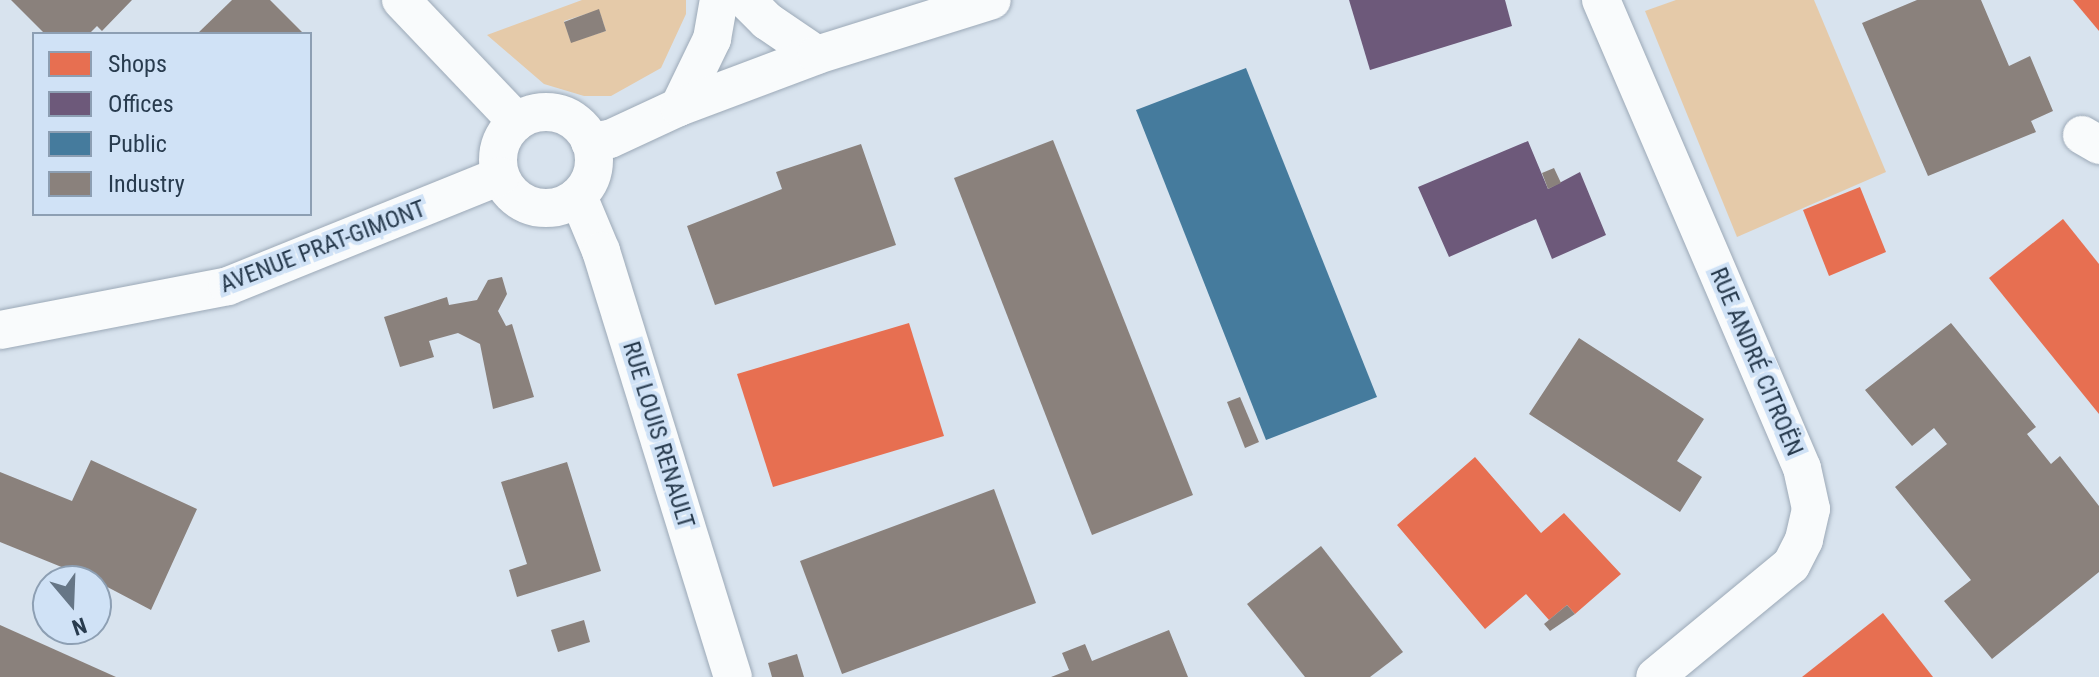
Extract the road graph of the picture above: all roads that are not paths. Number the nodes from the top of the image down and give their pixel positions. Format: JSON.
{"nodes":[{"id":1,"x":401,"y":0,"type":"edge"},
{"id":2,"x":719,"y":0,"type":"edge"},
{"id":3,"x":746,"y":0,"type":"edge"},
{"id":4,"x":992,"y":0,"type":"edge"},
{"id":5,"x":1601,"y":0,"type":"edge"},
{"id":6,"x":817,"y":55,"type":"junction"},
{"id":7,"x":679,"y":107,"type":"junction"},
{"id":8,"x":517,"y":122,"type":"junction"},
{"id":9,"x":590,"y":142,"type":"junction"},
{"id":10,"x":500,"y":176,"type":"junction"},
{"id":11,"x":578,"y":196,"type":"junction"},
{"id":12,"x":0,"y":330,"type":"edge"},
{"id":13,"x":733,"y":677,"type":"edge"},
{"id":14,"x":1655,"y":677,"type":"edge"}],
"edges":[{"from":1,"to":8,"type":"street"},
{"from":2,"to":7,"type":"street"},
{"from":3,"to":6,"type":"street"},
{"from":4,"to":6,"type":"street"},
{"from":5,"to":14,"type":"street","name":"RUE ANDRÉ CITROËN"},
{"from":6,"to":7,"type":"street"},
{"from":7,"to":9,"type":"street"},
{"from":8,"to":9,"type":"street"},
{"from":8,"to":10,"type":"street"},
{"from":9,"to":11,"type":"street"},
{"from":10,"to":11,"type":"street"},
{"from":10,"to":12,"type":"street","name":"AVENUE PRAT-GIMONT"},
{"from":11,"to":13,"type":"street","name":"RUE LOUIS RENAULT"}]}
